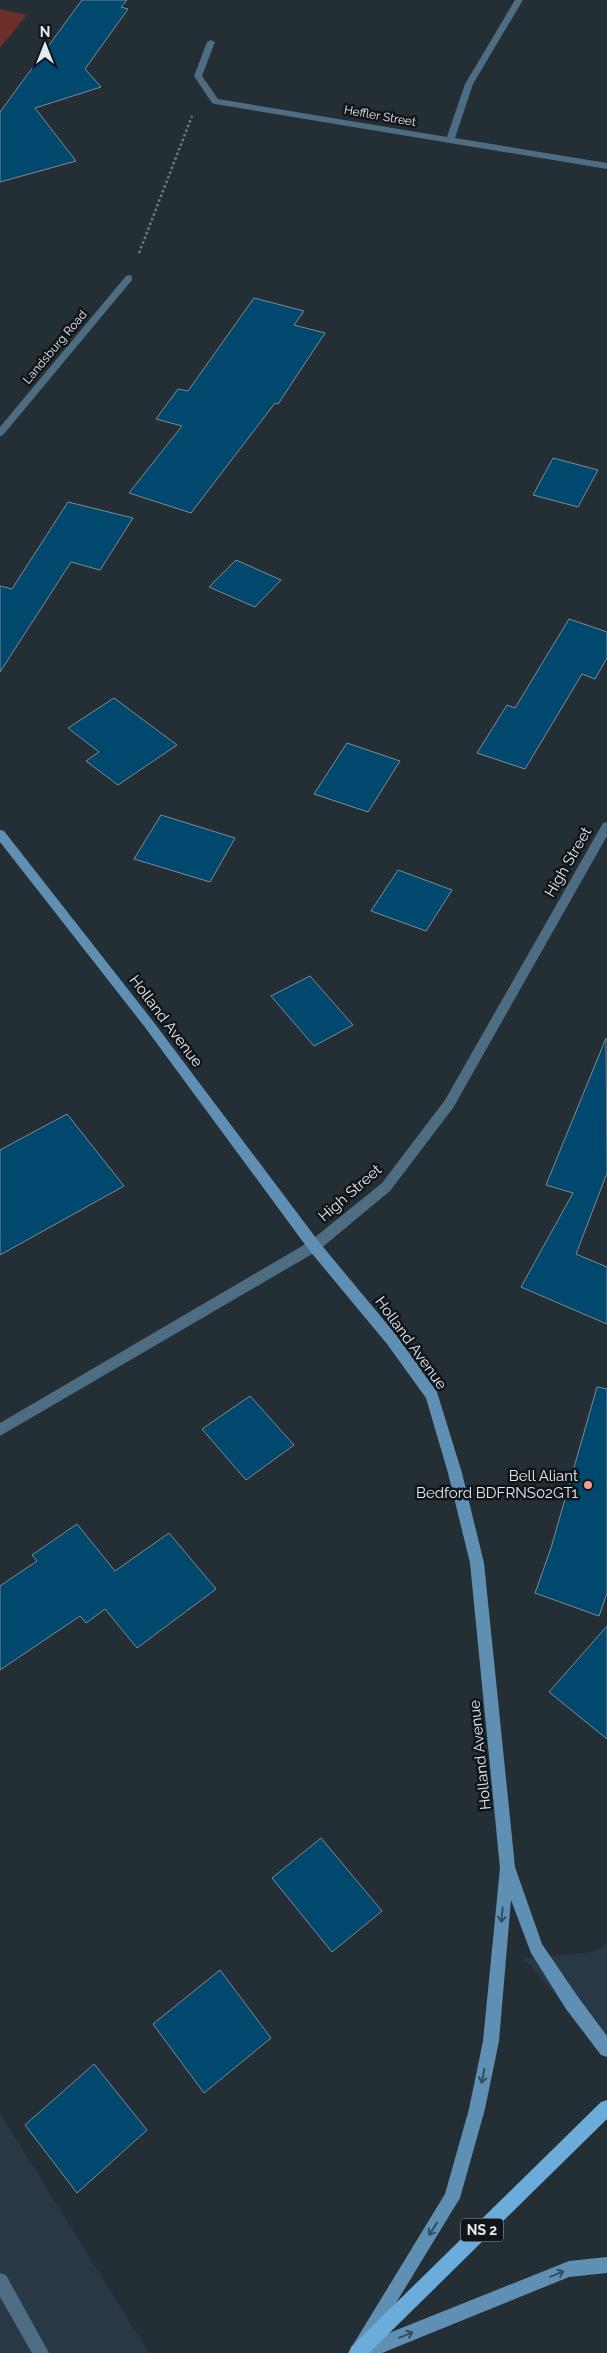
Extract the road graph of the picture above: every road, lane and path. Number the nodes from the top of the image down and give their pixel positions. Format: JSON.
{"nodes":[{"id":1,"x":520,"y":0,"type":"edge"},
{"id":2,"x":211,"y":42,"type":"dead end"},
{"id":3,"x":204,"y":85,"type":"junction"},
{"id":4,"x":450,"y":140,"type":"junction"},
{"id":5,"x":607,"y":166,"type":"edge"},
{"id":6,"x":129,"y":278,"type":"joint"},
{"id":7,"x":0,"y":433,"type":"edge"},
{"id":8,"x":607,"y":826,"type":"edge"},
{"id":9,"x":0,"y":834,"type":"edge"},
{"id":10,"x":314,"y":1246,"type":"junction"},
{"id":11,"x":0,"y":1430,"type":"edge"},
{"id":12,"x":507,"y":1867,"type":"junction"},
{"id":13,"x":607,"y":2049,"type":"edge"},
{"id":14,"x":607,"y":2108,"type":"edge"},
{"id":15,"x":607,"y":2265,"type":"edge"},
{"id":16,"x":0,"y":2281,"type":"edge"},
{"id":17,"x":40,"y":2353,"type":"edge"},
{"id":18,"x":358,"y":2353,"type":"edge"}],
"edges":[{"from":1,"to":4,"type":"street"},
{"from":2,"to":3,"type":"street"},
{"from":3,"to":4,"type":"street","name":"Heffler Street"},
{"from":3,"to":6,"type":"path"},
{"from":4,"to":5,"type":"street","name":"Heffler Street"},
{"from":6,"to":7,"type":"street","name":"Landsburg Road"},
{"from":8,"to":10,"type":"street","name":"High Street"},
{"from":9,"to":10,"type":"street","name":"Holland Avenue"},
{"from":10,"to":11,"type":"street","name":"High Street"},
{"from":10,"to":12,"type":"street","name":"Holland Avenue"},
{"from":12,"to":13,"type":"street","name":"Holland Avenue"},
{"from":12,"to":18,"type":"street","one_way":true},
{"from":14,"to":18,"type":"main road","number":"NS 2"},
{"from":18,"to":15,"type":"street","one_way":true},
{"from":16,"to":17,"type":"street"}]}
